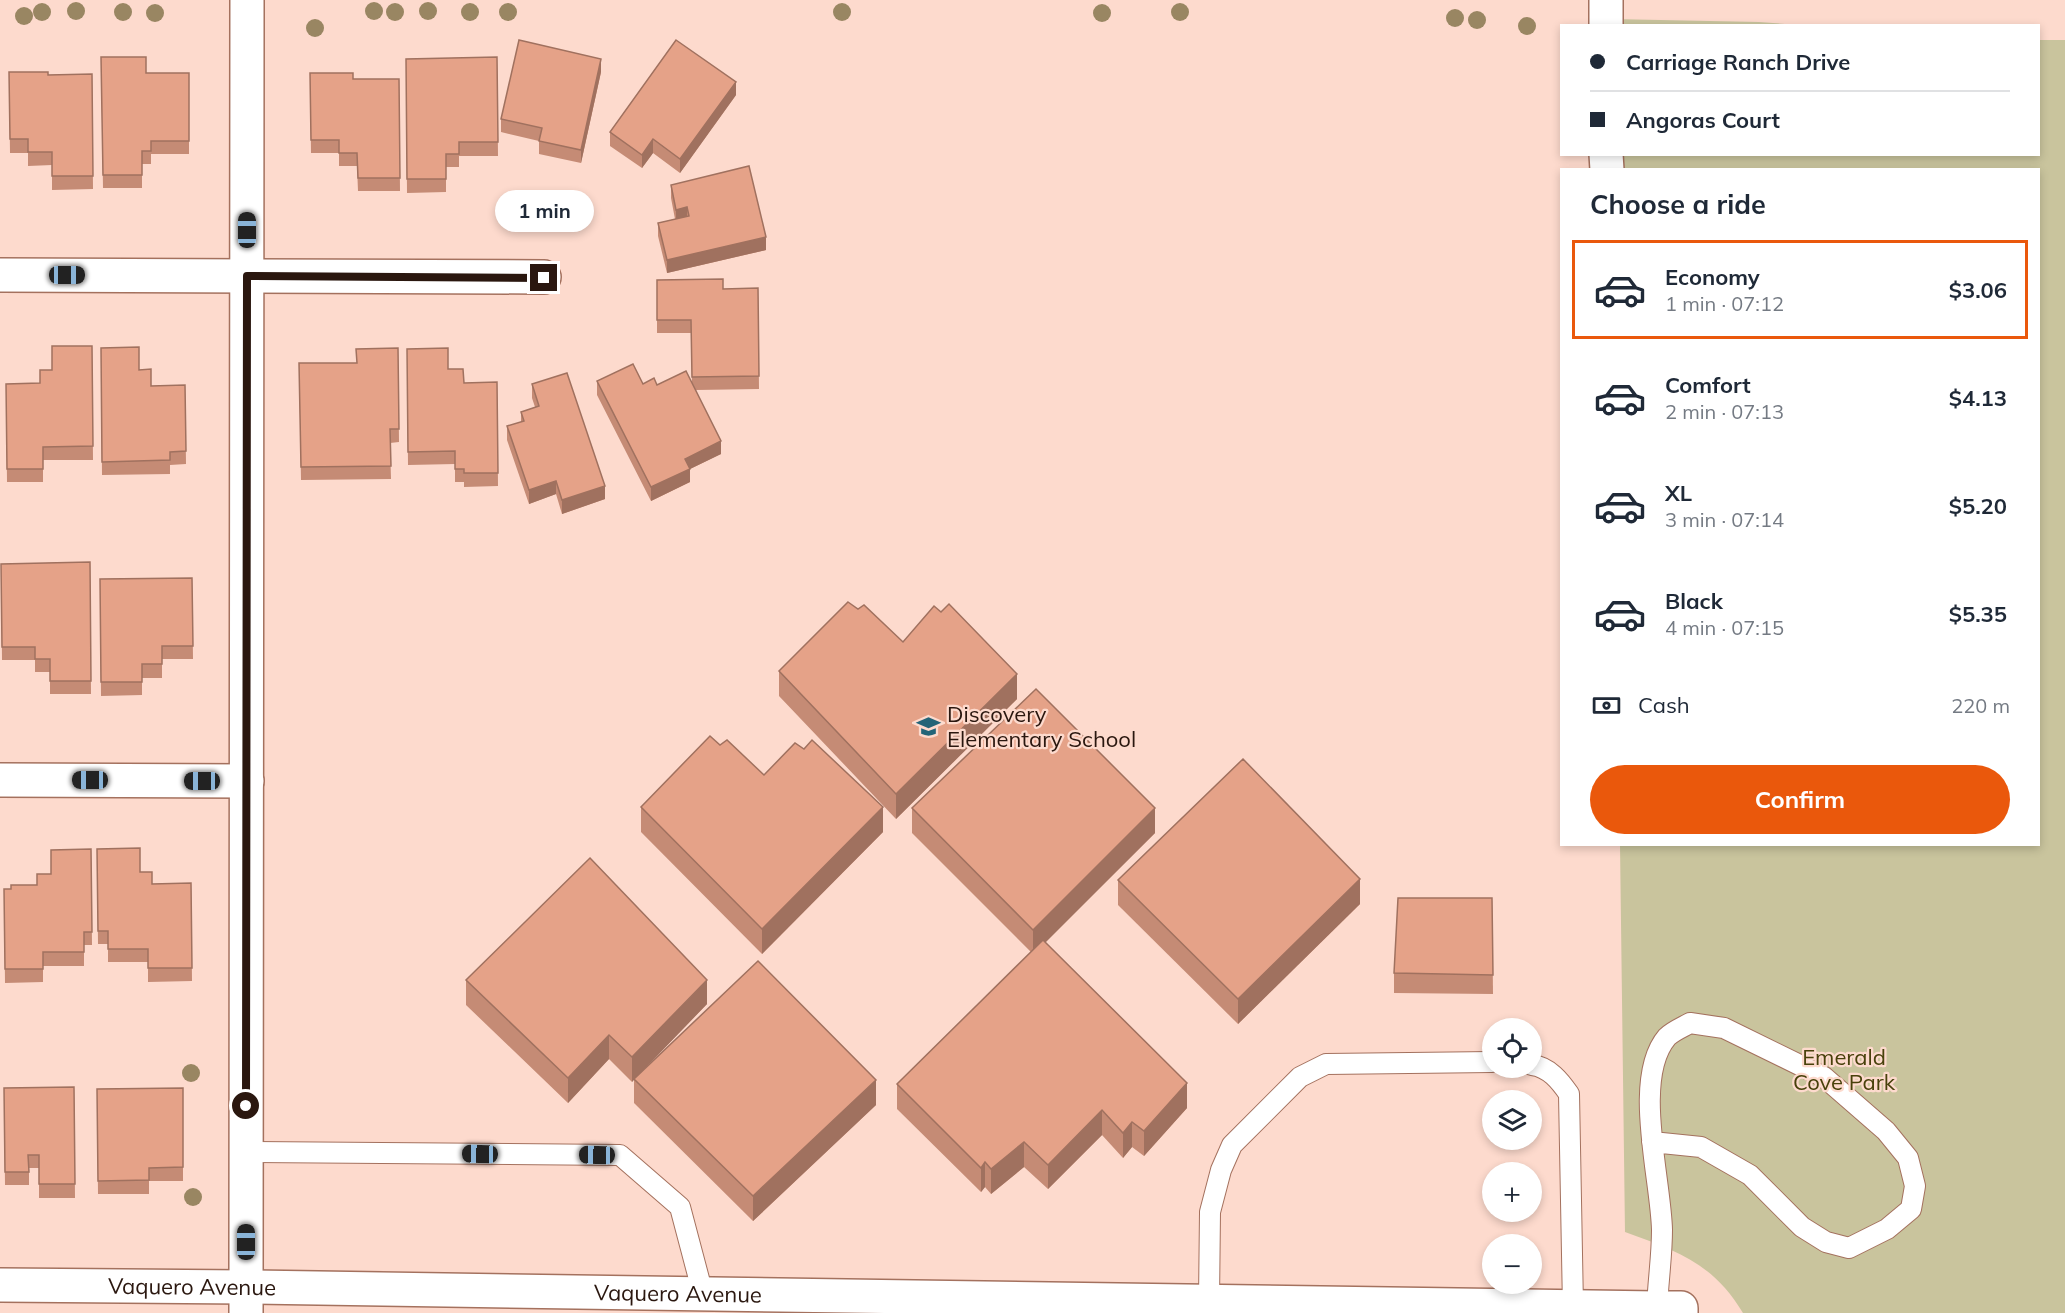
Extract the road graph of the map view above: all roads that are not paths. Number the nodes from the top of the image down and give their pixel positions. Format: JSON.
{"nodes":[{"id":1,"x":247,"y":0,"type":"edge"},
{"id":2,"x":1606,"y":0,"type":"edge"},
{"id":3,"x":1606,"y":24,"type":"edge"},
{"id":4,"x":0,"y":275,"type":"edge"},
{"id":5,"x":247,"y":276,"type":"junction"},
{"id":6,"x":544,"y":278,"type":"dead end"},
{"id":7,"x":0,"y":780,"type":"edge"},
{"id":8,"x":247,"y":781,"type":"junction"},
{"id":9,"x":1482,"y":1062,"type":"edge"},
{"id":10,"x":1542,"y":1068,"type":"edge"},
{"id":11,"x":1652,"y":1142,"type":"junction"},
{"id":12,"x":246,"y":1152,"type":"junction"},
{"id":13,"x":0,"y":1286,"type":"edge"},
{"id":14,"x":703,"y":1294,"type":"junction"},
{"id":15,"x":246,"y":1300,"type":"edge"},
{"id":16,"x":1209,"y":1301,"type":"junction"},
{"id":17,"x":1573,"y":1307,"type":"junction"},
{"id":18,"x":1673,"y":1310,"type":"edge"}],
"edges":[{"from":1,"to":5,"type":"street"},
{"from":2,"to":3,"type":"street"},
{"from":4,"to":5,"type":"street"},
{"from":5,"to":6,"type":"street"},
{"from":5,"to":8,"type":"street"},
{"from":7,"to":8,"type":"street"},
{"from":8,"to":12,"type":"street"},
{"from":9,"to":16,"type":"lane"},
{"from":10,"to":17,"type":"lane"},
{"from":11,"to":11,"type":"lane"},
{"from":11,"to":18,"type":"lane"},
{"from":12,"to":14,"type":"lane"},
{"from":12,"to":15,"type":"street"},
{"from":13,"to":15,"type":"street","name":"Vaquero Avenue"},
{"from":14,"to":15,"type":"street","name":"Vaquero Avenue"},
{"from":14,"to":16,"type":"street","name":"Vaquero Avenue"},
{"from":16,"to":17,"type":"street","name":"Vaquero Avenue"},
{"from":17,"to":18,"type":"street","name":"Vaquero Avenue"}]}
